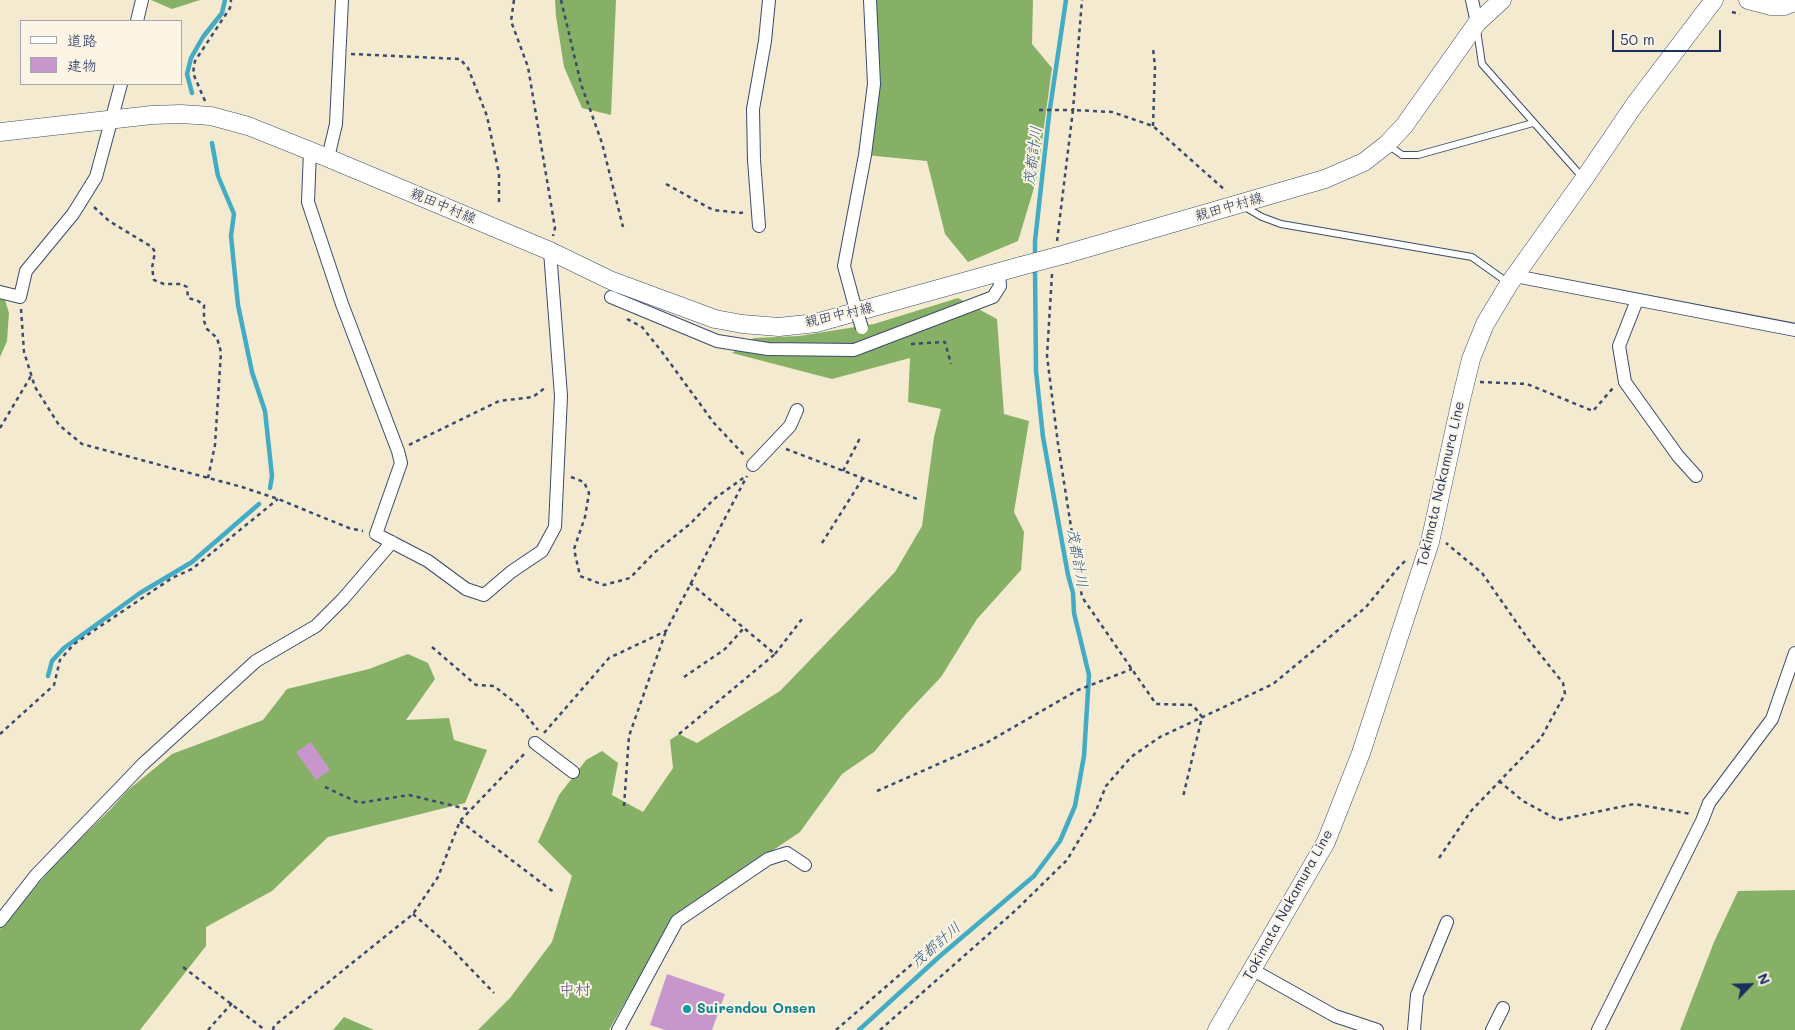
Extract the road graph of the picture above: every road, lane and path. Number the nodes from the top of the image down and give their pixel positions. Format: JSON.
{"nodes":[{"id":1,"x":142,"y":0,"type":"edge"},
{"id":2,"x":231,"y":0,"type":"edge"},
{"id":3,"x":342,"y":0,"type":"edge"},
{"id":4,"x":514,"y":0,"type":"edge"},
{"id":5,"x":561,"y":0,"type":"edge"},
{"id":6,"x":769,"y":0,"type":"edge"},
{"id":7,"x":870,"y":0,"type":"edge"},
{"id":8,"x":1082,"y":0,"type":"edge"},
{"id":9,"x":1472,"y":0,"type":"edge"},
{"id":10,"x":1502,"y":0,"type":"edge"},
{"id":11,"x":1714,"y":0,"type":"edge"},
{"id":12,"x":1748,"y":0,"type":"edge"},
{"id":13,"x":1795,"y":2,"type":"edge"},
{"id":14,"x":137,"y":20,"type":"edge"},
{"id":15,"x":1477,"y":23,"type":"junction"},
{"id":16,"x":1153,"y":48,"type":"dead end"},
{"id":17,"x":340,"y":54,"type":"junction"},
{"id":18,"x":121,"y":85,"type":"edge"},
{"id":19,"x":1040,"y":110,"type":"dead end"},
{"id":20,"x":1073,"y":110,"type":"junction"},
{"id":21,"x":211,"y":116,"type":"junction"},
{"id":22,"x":112,"y":120,"type":"junction"},
{"id":23,"x":1534,"y":123,"type":"junction"},
{"id":24,"x":1153,"y":126,"type":"junction"},
{"id":25,"x":0,"y":132,"type":"edge"},
{"id":26,"x":1388,"y":144,"type":"junction"},
{"id":27,"x":310,"y":151,"type":"junction"},
{"id":28,"x":328,"y":158,"type":"junction"},
{"id":29,"x":1584,"y":179,"type":"junction"},
{"id":30,"x":666,"y":184,"type":"dead end"},
{"id":31,"x":84,"y":198,"type":"junction"},
{"id":32,"x":499,"y":204,"type":"dead end"},
{"id":33,"x":758,"y":204,"type":"junction"},
{"id":34,"x":1240,"y":204,"type":"junction"},
{"id":35,"x":760,"y":226,"type":"dead end"},
{"id":36,"x":622,"y":227,"type":"dead end"},
{"id":37,"x":550,"y":252,"type":"junction"},
{"id":38,"x":1058,"y":255,"type":"junction"},
{"id":39,"x":999,"y":272,"type":"junction"},
{"id":40,"x":1512,"y":280,"type":"junction"},
{"id":41,"x":0,"y":292,"type":"edge"},
{"id":42,"x":610,"y":296,"type":"dead end"},
{"id":43,"x":20,"y":297,"type":"junction"},
{"id":44,"x":1637,"y":300,"type":"junction"},
{"id":45,"x":626,"y":319,"type":"dead end"},
{"id":46,"x":1795,"y":330,"type":"edge"},
{"id":47,"x":906,"y":344,"type":"dead end"},
{"id":48,"x":867,"y":346,"type":"junction"},
{"id":49,"x":951,"y":364,"type":"dead end"},
{"id":50,"x":1624,"y":375,"type":"junction"},
{"id":51,"x":30,"y":376,"type":"junction"},
{"id":52,"x":546,"y":379,"type":"dead end"},
{"id":53,"x":1466,"y":381,"type":"junction"},
{"id":54,"x":797,"y":410,"type":"dead end"},
{"id":55,"x":0,"y":428,"type":"edge"},
{"id":56,"x":860,"y":438,"type":"dead end"},
{"id":57,"x":773,"y":444,"type":"junction"},
{"id":58,"x":398,"y":451,"type":"junction"},
{"id":59,"x":753,"y":465,"type":"joint"},
{"id":60,"x":843,"y":471,"type":"junction"},
{"id":61,"x":558,"y":472,"type":"junction"},
{"id":62,"x":1696,"y":476,"type":"dead end"},
{"id":63,"x":208,"y":478,"type":"junction"},
{"id":64,"x":863,"y":478,"type":"junction"},
{"id":65,"x":278,"y":499,"type":"junction"},
{"id":66,"x":920,"y":500,"type":"dead end"},
{"id":67,"x":376,"y":534,"type":"junction"},
{"id":68,"x":1431,"y":536,"type":"junction"},
{"id":69,"x":392,"y":542,"type":"junction"},
{"id":70,"x":822,"y":543,"type":"dead end"},
{"id":71,"x":1411,"y":556,"type":"dead end"},
{"id":72,"x":690,"y":584,"type":"junction"},
{"id":73,"x":802,"y":619,"type":"dead end"},
{"id":74,"x":744,"y":628,"type":"junction"},
{"id":75,"x":666,"y":630,"type":"junction"},
{"id":76,"x":432,"y":648,"type":"dead end"},
{"id":77,"x":1795,"y":653,"type":"edge"},
{"id":78,"x":775,"y":654,"type":"junction"},
{"id":79,"x":1131,"y":669,"type":"junction"},
{"id":80,"x":684,"y":677,"type":"dead end"},
{"id":81,"x":1202,"y":717,"type":"junction"},
{"id":82,"x":0,"y":734,"type":"edge"},
{"id":83,"x":680,"y":734,"type":"dead end"},
{"id":84,"x":539,"y":739,"type":"junction"},
{"id":85,"x":573,"y":772,"type":"dead end"},
{"id":86,"x":1499,"y":781,"type":"junction"},
{"id":87,"x":324,"y":787,"type":"dead end"},
{"id":88,"x":877,"y":791,"type":"dead end"},
{"id":89,"x":1183,"y":797,"type":"dead end"},
{"id":90,"x":624,"y":806,"type":"dead end"},
{"id":91,"x":471,"y":810,"type":"junction"},
{"id":92,"x":1704,"y":816,"type":"junction"},
{"id":93,"x":460,"y":821,"type":"junction"},
{"id":94,"x":1439,"y":858,"type":"dead end"},
{"id":95,"x":805,"y":865,"type":"dead end"},
{"id":96,"x":555,"y":893,"type":"dead end"},
{"id":97,"x":413,"y":914,"type":"junction"},
{"id":98,"x":0,"y":921,"type":"edge"},
{"id":99,"x":1447,"y":922,"type":"dead end"},
{"id":100,"x":919,"y":958,"type":"dead end"},
{"id":101,"x":183,"y":967,"type":"dead end"},
{"id":102,"x":1253,"y":970,"type":"junction"},
{"id":103,"x":494,"y":993,"type":"dead end"},
{"id":104,"x":232,"y":1003,"type":"junction"},
{"id":105,"x":1503,"y":1008,"type":"dead end"},
{"id":106,"x":208,"y":1030,"type":"edge"},
{"id":107,"x":265,"y":1030,"type":"edge"},
{"id":108,"x":273,"y":1030,"type":"edge"},
{"id":109,"x":618,"y":1030,"type":"edge"},
{"id":110,"x":836,"y":1030,"type":"edge"},
{"id":111,"x":880,"y":1030,"type":"edge"},
{"id":112,"x":1217,"y":1030,"type":"edge"},
{"id":113,"x":1377,"y":1030,"type":"edge"},
{"id":114,"x":1414,"y":1030,"type":"edge"},
{"id":115,"x":1492,"y":1030,"type":"edge"},
{"id":116,"x":1598,"y":1030,"type":"edge"}],
"edges":[{"from":1,"to":14,"type":"street"},
{"from":2,"to":21,"type":"path"},
{"from":3,"to":17,"type":"street"},
{"from":4,"to":37,"type":"path"},
{"from":5,"to":36,"type":"path"},
{"from":6,"to":33,"type":"street"},
{"from":7,"to":48,"type":"street","bridge":true},
{"from":8,"to":20,"type":"path"},
{"from":9,"to":15,"type":"street"},
{"from":10,"to":15,"type":"main road","name":"親田中村線"},
{"from":11,"to":29,"type":"main road","name":"Tokimata Nakamura Line"},
{"from":12,"to":13,"type":"main road"},
{"from":15,"to":23,"type":"lane"},
{"from":15,"to":26,"type":"main road","name":"親田中村線"},
{"from":16,"to":24,"type":"path"},
{"from":17,"to":28,"type":"street"},
{"from":17,"to":32,"type":"path"},
{"from":18,"to":22,"type":"street"},
{"from":19,"to":20,"type":"path"},
{"from":20,"to":24,"type":"path"},
{"from":20,"to":38,"type":"path"},
{"from":21,"to":22,"type":"main road","name":"親田中村線"},
{"from":21,"to":27,"type":"main road","name":"親田中村線"},
{"from":22,"to":25,"type":"main road","name":"親田中村線"},
{"from":22,"to":31,"type":"street"},
{"from":23,"to":26,"type":"lane"},
{"from":23,"to":29,"type":"lane"},
{"from":24,"to":34,"type":"path"},
{"from":26,"to":34,"type":"main road","name":"親田中村線"},
{"from":27,"to":28,"type":"main road","name":"親田中村線"},
{"from":27,"to":58,"type":"street"},
{"from":28,"to":37,"type":"main road","name":"親田中村線"},
{"from":29,"to":40,"type":"main road","name":"Tokimata Nakamura Line"},
{"from":30,"to":33,"type":"path"},
{"from":31,"to":43,"type":"street"},
{"from":31,"to":63,"type":"path"},
{"from":33,"to":35,"type":"street"},
{"from":34,"to":38,"type":"main road","name":"親田中村線"},
{"from":34,"to":40,"type":"lane"},
{"from":37,"to":39,"type":"main road","name":"親田中村線"},
{"from":37,"to":61,"type":"street"},
{"from":38,"to":39,"type":"main road","name":"親田中村線","bridge":true},
{"from":38,"to":79,"type":"path"},
{"from":39,"to":48,"type":"street"},
{"from":40,"to":44,"type":"street"},
{"from":40,"to":53,"type":"main road","name":"Tokimata Nakamura Line"},
{"from":41,"to":43,"type":"street"},
{"from":42,"to":48,"type":"street"},
{"from":43,"to":51,"type":"path"},
{"from":44,"to":46,"type":"street"},
{"from":44,"to":50,"type":"street"},
{"from":45,"to":59,"type":"path"},
{"from":47,"to":49,"type":"path"},
{"from":50,"to":53,"type":"path"},
{"from":50,"to":62,"type":"street"},
{"from":51,"to":55,"type":"path"},
{"from":51,"to":63,"type":"path"},
{"from":52,"to":58,"type":"path"},
{"from":53,"to":68,"type":"main road","name":"Tokimata Nakamura Line"},
{"from":54,"to":57,"type":"street"},
{"from":56,"to":60,"type":"path"},
{"from":57,"to":59,"type":"street"},
{"from":57,"to":60,"type":"path"},
{"from":58,"to":67,"type":"street"},
{"from":60,"to":64,"type":"path"},
{"from":61,"to":69,"type":"street"},
{"from":61,"to":72,"type":"path"},
{"from":63,"to":65,"type":"path"},
{"from":64,"to":66,"type":"path"},
{"from":64,"to":70,"type":"path"},
{"from":65,"to":67,"type":"path"},
{"from":65,"to":82,"type":"path"},
{"from":67,"to":69,"type":"street"},
{"from":68,"to":86,"type":"path"},
{"from":68,"to":102,"type":"main road","name":"Tokimata Nakamura Line"},
{"from":69,"to":98,"type":"street"},
{"from":71,"to":81,"type":"path"},
{"from":72,"to":74,"type":"path"},
{"from":72,"to":75,"type":"path"},
{"from":73,"to":78,"type":"path"},
{"from":74,"to":78,"type":"path"},
{"from":74,"to":80,"type":"path"},
{"from":75,"to":84,"type":"path"},
{"from":75,"to":90,"type":"path"},
{"from":76,"to":84,"type":"path"},
{"from":77,"to":92,"type":"street"},
{"from":78,"to":83,"type":"path"},
{"from":79,"to":81,"type":"path"},
{"from":79,"to":88,"type":"path"},
{"from":81,"to":89,"type":"path"},
{"from":81,"to":111,"type":"path"},
{"from":84,"to":85,"type":"street"},
{"from":84,"to":91,"type":"path"},
{"from":86,"to":92,"type":"path"},
{"from":86,"to":94,"type":"path"},
{"from":87,"to":91,"type":"path"},
{"from":91,"to":93,"type":"path"},
{"from":92,"to":116,"type":"street"},
{"from":93,"to":96,"type":"path"},
{"from":93,"to":97,"type":"path"},
{"from":95,"to":109,"type":"street"},
{"from":97,"to":103,"type":"path"},
{"from":97,"to":108,"type":"path"},
{"from":99,"to":114,"type":"street"},
{"from":100,"to":110,"type":"path"},
{"from":101,"to":104,"type":"path"},
{"from":102,"to":112,"type":"main road","name":"Tokimata Nakamura Line"},
{"from":102,"to":113,"type":"street"},
{"from":104,"to":106,"type":"path"},
{"from":104,"to":107,"type":"path"},
{"from":105,"to":115,"type":"street"}]}
